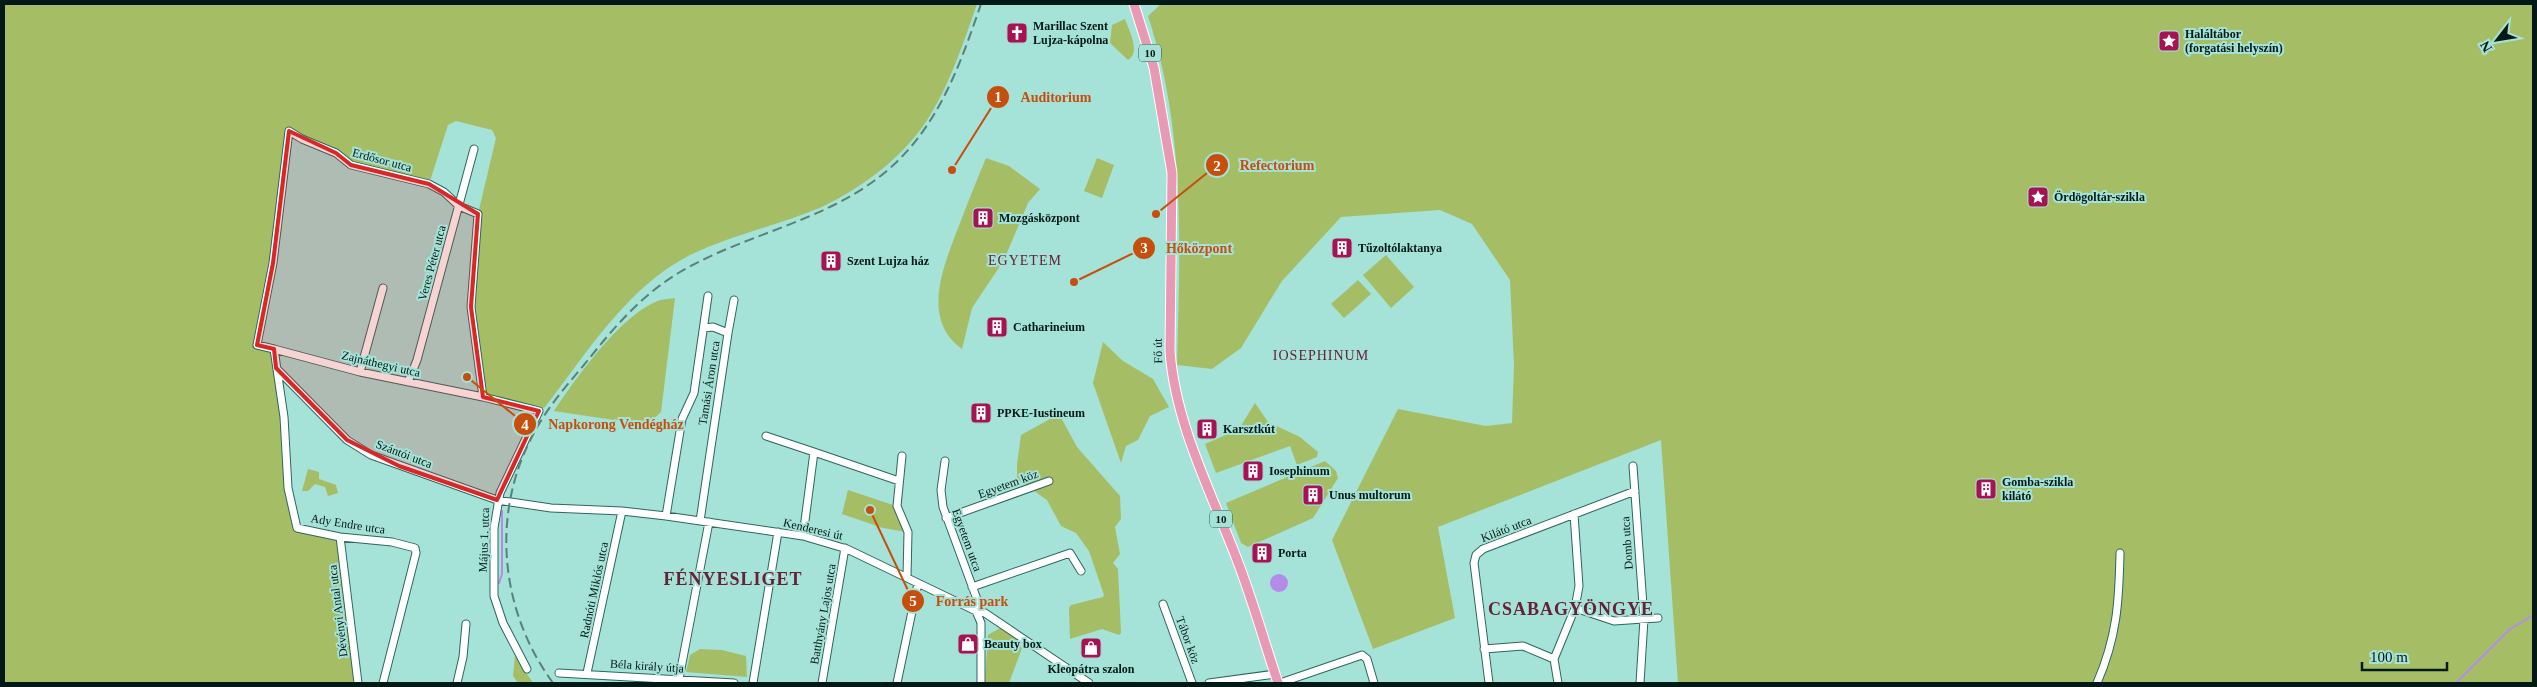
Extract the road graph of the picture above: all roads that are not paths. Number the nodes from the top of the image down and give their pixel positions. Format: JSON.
{"nodes":[{"id":1,"x":1134,"y":4,"type":"edge"},
{"id":2,"x":474,"y":149,"type":"dead end"},
{"id":3,"x":459,"y":206,"type":"junction"},
{"id":4,"x":383,"y":288,"type":"dead end"},
{"id":5,"x":708,"y":296,"type":"dead end"},
{"id":6,"x":734,"y":300,"type":"dead end"},
{"id":7,"x":704,"y":328,"type":"junction"},
{"id":8,"x":728,"y":332,"type":"junction"},
{"id":9,"x":274,"y":349,"type":"junction"},
{"id":10,"x":276,"y":368,"type":"junction"},
{"id":11,"x":360,"y":372,"type":"junction"},
{"id":12,"x":408,"y":382,"type":"junction"},
{"id":13,"x":293,"y":388,"type":"junction"},
{"id":14,"x":279,"y":390,"type":"junction"},
{"id":15,"x":483,"y":397,"type":"junction"},
{"id":16,"x":766,"y":436,"type":"dead end"},
{"id":17,"x":814,"y":452,"type":"junction"},
{"id":18,"x":902,"y":456,"type":"dead end"},
{"id":19,"x":945,"y":461,"type":"dead end"},
{"id":20,"x":1632,"y":466,"type":"dead end"},
{"id":21,"x":899,"y":481,"type":"junction"},
{"id":22,"x":1049,"y":481,"type":"dead end"},
{"id":23,"x":1635,"y":491,"type":"junction"},
{"id":24,"x":497,"y":500,"type":"junction"},
{"id":25,"x":622,"y":511,"type":"junction"},
{"id":26,"x":1574,"y":514,"type":"junction"},
{"id":27,"x":666,"y":516,"type":"junction"},
{"id":28,"x":946,"y":518,"type":"junction"},
{"id":29,"x":700,"y":521,"type":"junction"},
{"id":30,"x":709,"y":522,"type":"junction"},
{"id":31,"x":778,"y":532,"type":"junction"},
{"id":32,"x":340,"y":536,"type":"junction"},
{"id":33,"x":804,"y":536,"type":"junction"},
{"id":34,"x":845,"y":548,"type":"junction"},
{"id":35,"x":2120,"y":553,"type":"dead end"},
{"id":36,"x":1080,"y":571,"type":"dead end"},
{"id":37,"x":907,"y":577,"type":"junction"},
{"id":38,"x":918,"y":583,"type":"junction"},
{"id":39,"x":972,"y":587,"type":"junction"},
{"id":40,"x":1163,"y":604,"type":"dead end"},
{"id":41,"x":1575,"y":608,"type":"junction"},
{"id":42,"x":976,"y":611,"type":"junction"},
{"id":43,"x":1658,"y":618,"type":"dead end"},
{"id":44,"x":1644,"y":619,"type":"junction"},
{"id":45,"x":997,"y":621,"type":"junction"},
{"id":46,"x":981,"y":623,"type":"junction"},
{"id":47,"x":466,"y":624,"type":"dead end"},
{"id":48,"x":1484,"y":649,"type":"junction"},
{"id":49,"x":1554,"y":658,"type":"junction"},
{"id":50,"x":527,"y":669,"type":"dead end"},
{"id":51,"x":559,"y":672,"type":"dead end"},
{"id":52,"x":587,"y":673,"type":"junction"},
{"id":53,"x":1275,"y":674,"type":"junction"},
{"id":54,"x":679,"y":679,"type":"junction"},
{"id":55,"x":358,"y":683,"type":"edge"},
{"id":56,"x":383,"y":683,"type":"edge"},
{"id":57,"x":457,"y":683,"type":"edge"},
{"id":58,"x":734,"y":683,"type":"edge"},
{"id":59,"x":753,"y":683,"type":"edge"},
{"id":60,"x":822,"y":683,"type":"edge"},
{"id":61,"x":898,"y":683,"type":"edge"},
{"id":62,"x":981,"y":683,"type":"edge"},
{"id":63,"x":1089,"y":683,"type":"edge"},
{"id":64,"x":1192,"y":683,"type":"edge"},
{"id":65,"x":1209,"y":683,"type":"edge"},
{"id":66,"x":1279,"y":683,"type":"edge"},
{"id":67,"x":1374,"y":683,"type":"edge"},
{"id":68,"x":1489,"y":683,"type":"edge"},
{"id":69,"x":1558,"y":683,"type":"edge"},
{"id":70,"x":1640,"y":683,"type":"edge"},
{"id":71,"x":2097,"y":683,"type":"edge"}],
"edges":[{"from":1,"to":53,"type":"main road","name":"Fő út","number":"10"},
{"from":2,"to":3,"type":"street","name":"Veres Péter utca"},
{"from":3,"to":9,"type":"street","name":"Erdősor utca"},
{"from":3,"to":12,"type":"street","name":"Veres Péter utca"},
{"from":3,"to":15,"type":"street","name":"Erdősor utca"},
{"from":4,"to":11,"type":"street"},
{"from":5,"to":7,"type":"street"},
{"from":6,"to":8,"type":"street"},
{"from":7,"to":8,"type":"street","name":"Tamási Áron utca"},
{"from":7,"to":27,"type":"street"},
{"from":8,"to":29,"type":"street","name":"Tamási Áron utca"},
{"from":9,"to":10,"type":"street"},
{"from":9,"to":11,"type":"street","name":"Zajnáthegyi utca"},
{"from":10,"to":13,"type":"street","name":"Szántói utca"},
{"from":10,"to":14,"type":"street","name":"Ady Endre utca"},
{"from":11,"to":12,"type":"street","name":"Zajnáthegyi utca"},
{"from":12,"to":15,"type":"street","name":"Zajnáthegyi utca"},
{"from":13,"to":14,"type":"street"},
{"from":13,"to":24,"type":"street","name":"Szántói utca"},
{"from":14,"to":32,"type":"street","name":"Ady Endre utca"},
{"from":15,"to":24,"type":"street","name":"Május 1. utca"},
{"from":16,"to":17,"type":"street"},
{"from":17,"to":21,"type":"street"},
{"from":17,"to":33,"type":"street"},
{"from":18,"to":21,"type":"street"},
{"from":19,"to":28,"type":"street","name":"Egyetem utca"},
{"from":20,"to":23,"type":"street","name":"Domb utca"},
{"from":21,"to":37,"type":"street"},
{"from":22,"to":28,"type":"street","name":"Egyetem köz"},
{"from":23,"to":26,"type":"street","name":"Kilátó utca"},
{"from":23,"to":44,"type":"street","name":"Domb utca"},
{"from":24,"to":25,"type":"street","name":"Kenderesi út"},
{"from":24,"to":50,"type":"street","name":"Május 1. utca"},
{"from":25,"to":27,"type":"street","name":"Kenderesi út"},
{"from":25,"to":52,"type":"street","name":"Radnóti Miklós utca"},
{"from":26,"to":41,"type":"street"},
{"from":26,"to":48,"type":"street","name":"Kilátó utca"},
{"from":27,"to":29,"type":"street","name":"Kenderesi út"},
{"from":28,"to":39,"type":"street","name":"Egyetem utca"},
{"from":29,"to":30,"type":"street","name":"Kenderesi út"},
{"from":30,"to":31,"type":"street","name":"Kenderesi út"},
{"from":30,"to":54,"type":"street"},
{"from":31,"to":33,"type":"street","name":"Kenderesi út"},
{"from":31,"to":59,"type":"street"},
{"from":32,"to":55,"type":"street","name":"Dévényi Antal utca"},
{"from":32,"to":56,"type":"street","name":"Ady Endre utca"},
{"from":33,"to":34,"type":"street","name":"Kenderesi út"},
{"from":34,"to":37,"type":"street","name":"Kenderesi út"},
{"from":34,"to":60,"type":"street","name":"Batthyány Lajos utca"},
{"from":35,"to":71,"type":"street"},
{"from":36,"to":39,"type":"street"},
{"from":37,"to":38,"type":"street","name":"Kenderesi út"},
{"from":38,"to":42,"type":"street","name":"Kenderesi út"},
{"from":38,"to":61,"type":"street"},
{"from":39,"to":42,"type":"street","name":"Egyetem utca"},
{"from":40,"to":64,"type":"street","name":"Tábor köz"},
{"from":41,"to":44,"type":"street"},
{"from":41,"to":49,"type":"street"},
{"from":42,"to":45,"type":"street","name":"Kenderesi út"},
{"from":42,"to":46,"type":"street","name":"Egyetem utca"},
{"from":43,"to":44,"type":"street"},
{"from":44,"to":70,"type":"street","name":"Domb utca"},
{"from":45,"to":46,"type":"street"},
{"from":45,"to":63,"type":"street","name":"Kenderesi út"},
{"from":46,"to":62,"type":"street","name":"Egyetem utca"},
{"from":47,"to":57,"type":"street"},
{"from":48,"to":49,"type":"street"},
{"from":48,"to":68,"type":"street","name":"Kilátó utca"},
{"from":49,"to":69,"type":"street"},
{"from":51,"to":52,"type":"street","name":"Béla király útja"},
{"from":52,"to":54,"type":"street","name":"Béla király útja"},
{"from":53,"to":65,"type":"street"},
{"from":53,"to":66,"type":"main road","name":"Fő út","number":"10"},
{"from":54,"to":58,"type":"street","name":"Béla király útja"},
{"from":66,"to":67,"type":"street"}]}
